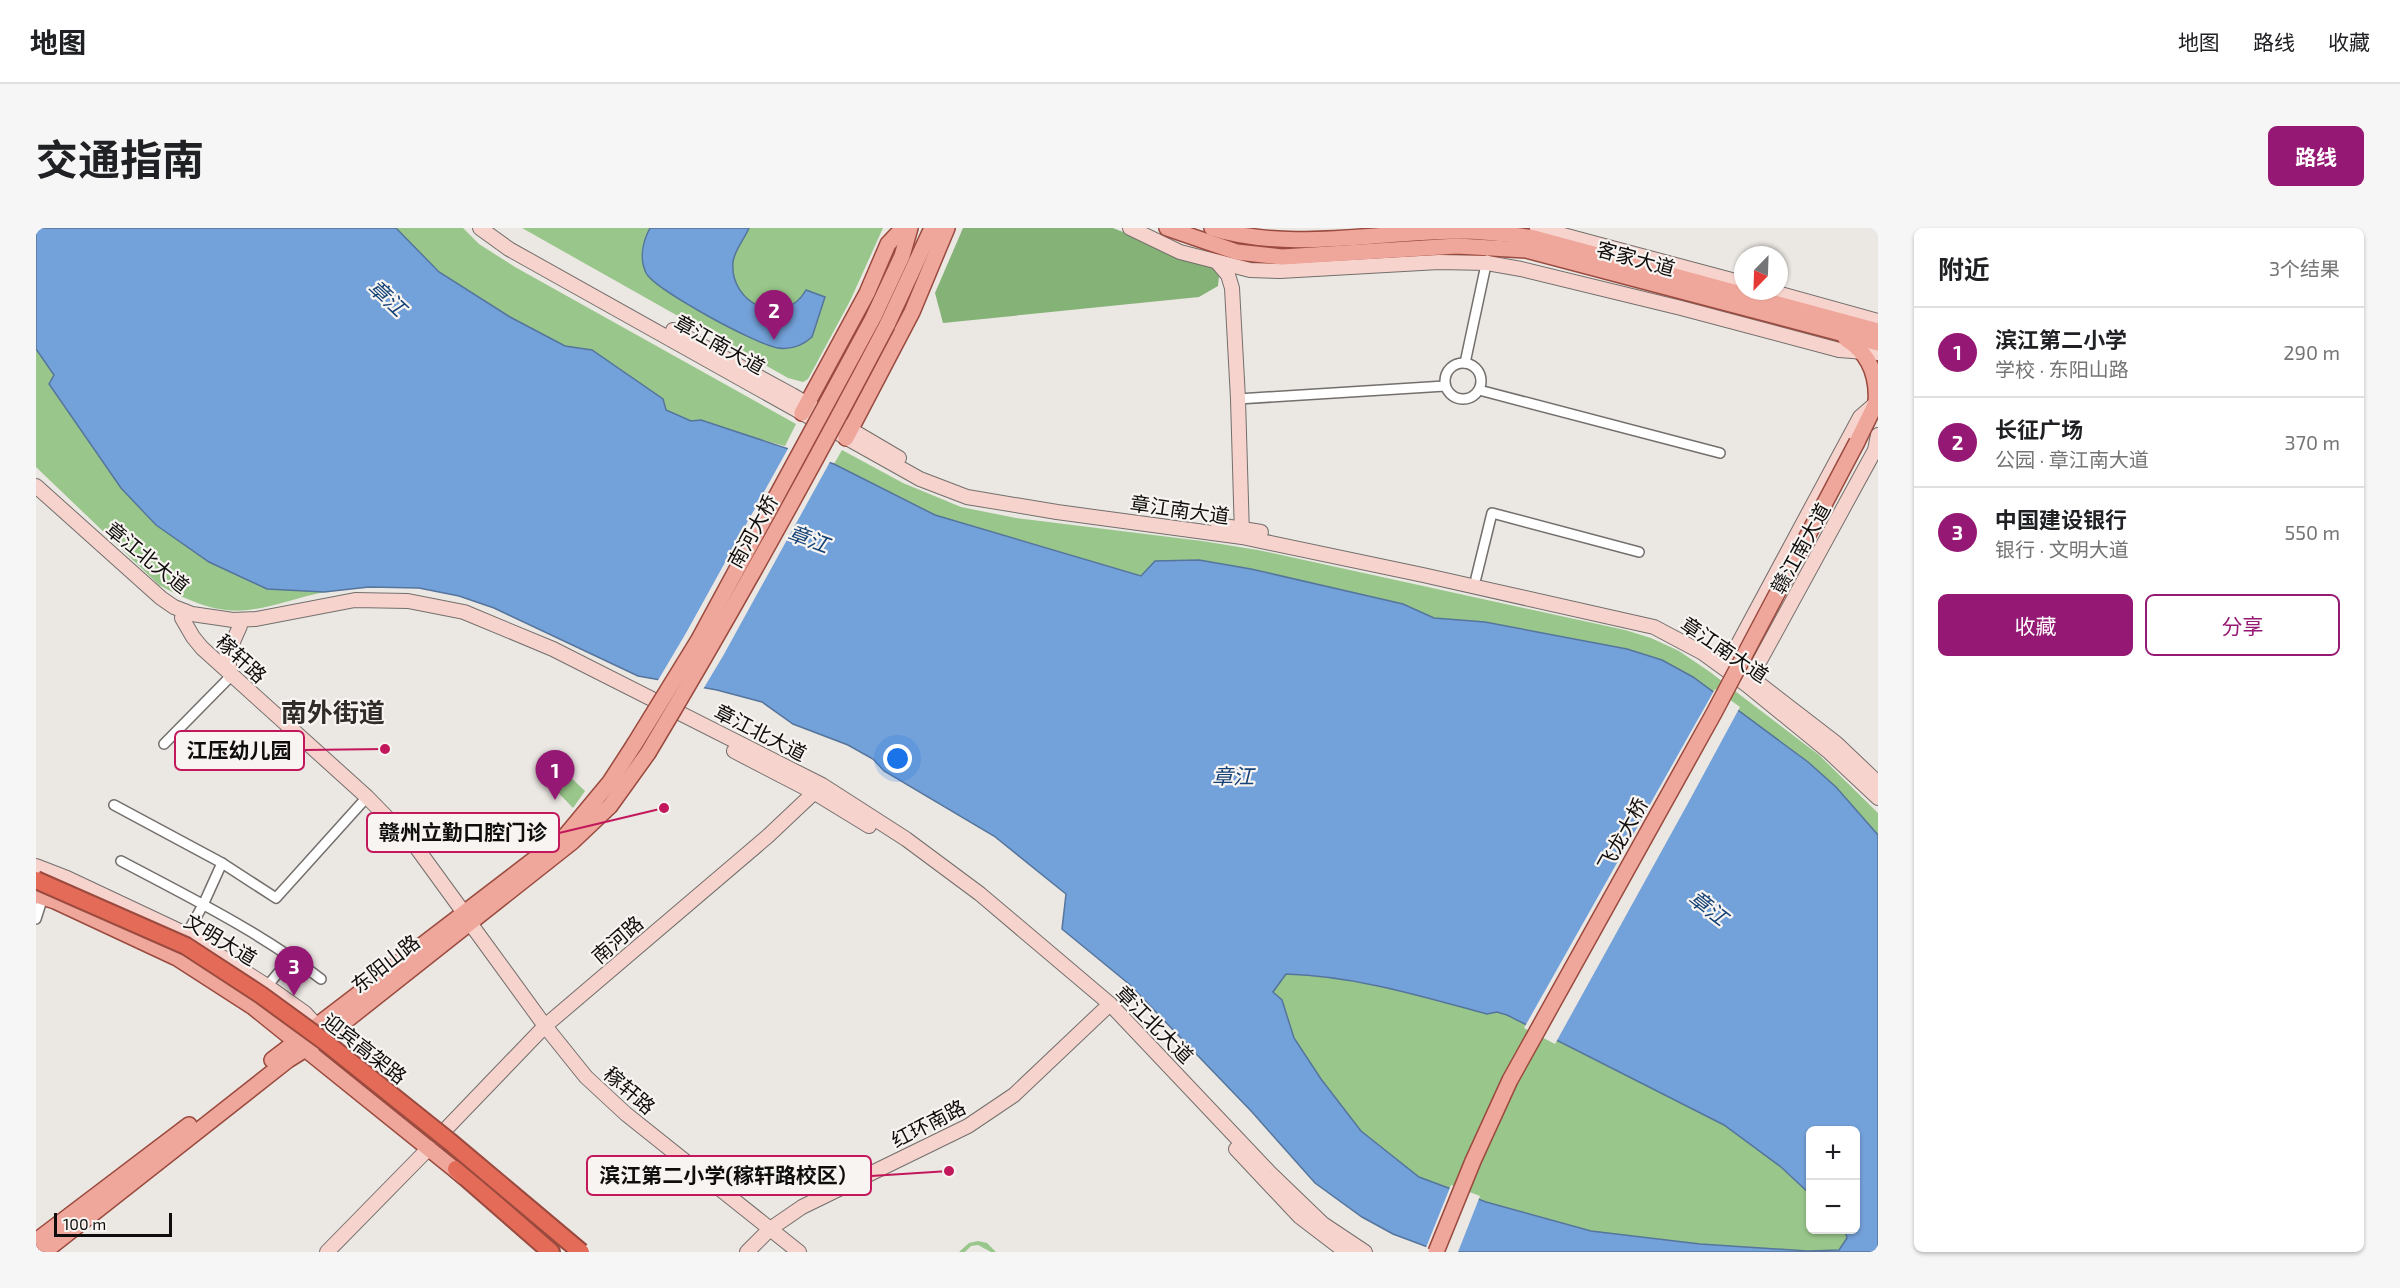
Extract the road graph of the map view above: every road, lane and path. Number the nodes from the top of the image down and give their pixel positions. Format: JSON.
{"nodes":[{"id":1,"x":480,"y":228,"type":"edge"},
{"id":2,"x":494,"y":228,"type":"edge"},
{"id":3,"x":903,"y":228,"type":"edge"},
{"id":4,"x":910,"y":228,"type":"edge"},
{"id":5,"x":1130,"y":228,"type":"edge"},
{"id":6,"x":1167,"y":228,"type":"edge"},
{"id":7,"x":1212,"y":228,"type":"edge"},
{"id":8,"x":1537,"y":228,"type":"edge"},
{"id":9,"x":941,"y":230,"type":"edge"},
{"id":10,"x":1233,"y":231,"type":"edge"},
{"id":11,"x":1490,"y":235,"type":"edge"},
{"id":12,"x":1189,"y":237,"type":"junction"},
{"id":13,"x":1269,"y":255,"type":"junction"},
{"id":14,"x":1219,"y":263,"type":"junction"},
{"id":15,"x":1487,"y":263,"type":"junction"},
{"id":16,"x":1248,"y":269,"type":"junction"},
{"id":17,"x":1734,"y":281,"type":"edge"},
{"id":18,"x":1232,"y":288,"type":"junction"},
{"id":19,"x":1788,"y":296,"type":"edge"},
{"id":20,"x":1878,"y":323,"type":"edge"},
{"id":21,"x":1823,"y":330,"type":"junction"},
{"id":22,"x":1878,"y":343,"type":"edge"},
{"id":23,"x":1871,"y":353,"type":"edge"},
{"id":24,"x":1465,"y":363,"type":"junction"},
{"id":25,"x":1445,"y":386,"type":"junction"},
{"id":26,"x":1479,"y":390,"type":"junction"},
{"id":27,"x":1238,"y":399,"type":"junction"},
{"id":28,"x":1877,"y":401,"type":"edge"},
{"id":29,"x":802,"y":413,"type":"junction"},
{"id":30,"x":1878,"y":423,"type":"edge"},
{"id":31,"x":849,"y":434,"type":"junction"},
{"id":32,"x":1878,"y":435,"type":"edge"},
{"id":33,"x":1861,"y":444,"type":"junction"},
{"id":34,"x":1720,"y":453,"type":"dead end"},
{"id":35,"x":36,"y":486,"type":"edge"},
{"id":36,"x":36,"y":494,"type":"edge"},
{"id":37,"x":1242,"y":532,"type":"junction"},
{"id":38,"x":1639,"y":552,"type":"dead end"},
{"id":39,"x":1476,"y":578,"type":"junction"},
{"id":40,"x":183,"y":615,"type":"junction"},
{"id":41,"x":240,"y":626,"type":"junction"},
{"id":42,"x":1728,"y":661,"type":"junction"},
{"id":43,"x":231,"y":676,"type":"junction"},
{"id":44,"x":1751,"y":677,"type":"junction"},
{"id":45,"x":164,"y":744,"type":"dead end"},
{"id":46,"x":634,"y":745,"type":"joint"},
{"id":47,"x":648,"y":753,"type":"joint"},
{"id":48,"x":1878,"y":783,"type":"edge"},
{"id":49,"x":819,"y":789,"type":"junction"},
{"id":50,"x":367,"y":797,"type":"junction"},
{"id":51,"x":1878,"y":798,"type":"edge"},
{"id":52,"x":114,"y":805,"type":"dead end"},
{"id":53,"x":121,"y":861,"type":"dead end"},
{"id":54,"x":222,"y":863,"type":"junction"},
{"id":55,"x":36,"y":866,"type":"edge"},
{"id":56,"x":36,"y":874,"type":"edge"},
{"id":57,"x":36,"y":880,"type":"edge"},
{"id":58,"x":38,"y":893,"type":"edge"},
{"id":59,"x":203,"y":904,"type":"junction"},
{"id":60,"x":467,"y":918,"type":"junction"},
{"id":61,"x":36,"y":919,"type":"edge"},
{"id":62,"x":185,"y":937,"type":"junction"},
{"id":63,"x":292,"y":957,"type":"junction"},
{"id":64,"x":321,"y":979,"type":"dead end"},
{"id":65,"x":266,"y":988,"type":"junction"},
{"id":66,"x":1107,"y":1008,"type":"junction"},
{"id":67,"x":545,"y":1026,"type":"junction"},
{"id":68,"x":323,"y":1031,"type":"junction"},
{"id":69,"x":301,"y":1044,"type":"junction"},
{"id":70,"x":445,"y":1130,"type":"junction"},
{"id":71,"x":429,"y":1148,"type":"junction"},
{"id":72,"x":456,"y":1169,"type":"joint"},
{"id":73,"x":770,"y":1229,"type":"junction"},
{"id":74,"x":36,"y":1241,"type":"edge"},
{"id":75,"x":44,"y":1252,"type":"edge"},
{"id":76,"x":327,"y":1252,"type":"edge"},
{"id":77,"x":553,"y":1252,"type":"edge"},
{"id":78,"x":564,"y":1252,"type":"edge"},
{"id":79,"x":581,"y":1252,"type":"edge"},
{"id":80,"x":591,"y":1252,"type":"edge"},
{"id":81,"x":747,"y":1252,"type":"edge"},
{"id":82,"x":800,"y":1252,"type":"edge"},
{"id":83,"x":1346,"y":1252,"type":"edge"},
{"id":84,"x":1365,"y":1252,"type":"edge"},
{"id":85,"x":1436,"y":1252,"type":"edge"},
{"id":86,"x":1447,"y":1252,"type":"edge"}],
"edges":[{"from":1,"to":29,"type":"main road","name":"章江南大道"},
{"from":2,"to":31,"type":"main road","name":"章江南大道"},
{"from":3,"to":29,"type":"main road"},
{"from":4,"to":46,"type":"main road","name":"南河大桥","bridge":true},
{"from":5,"to":14,"type":"main road"},
{"from":6,"to":12,"type":"main road","name":"客家大道"},
{"from":7,"to":10,"type":"main road","name":"客家大道"},
{"from":8,"to":17,"type":"main road"},
{"from":9,"to":31,"type":"main road"},
{"from":9,"to":47,"type":"main road","name":"南河大桥","bridge":true},
{"from":10,"to":11,"type":"main road","name":"客家大道"},
{"from":11,"to":13,"type":"main road","name":"客家大道"},
{"from":11,"to":15,"type":"street"},
{"from":11,"to":20,"type":"main road","name":"客家大道"},
{"from":11,"to":21,"type":"main road","name":"客家大道"},
{"from":12,"to":13,"type":"main road","name":"客家大道"},
{"from":12,"to":14,"type":"main road"},
{"from":13,"to":16,"type":"main road"},
{"from":14,"to":16,"type":"main road"},
{"from":14,"to":18,"type":"main road"},
{"from":15,"to":16,"type":"main road"},
{"from":15,"to":23,"type":"main road"},
{"from":15,"to":24,"type":"street"},
{"from":16,"to":18,"type":"main road"},
{"from":18,"to":27,"type":"main road"},
{"from":19,"to":20,"type":"main road"},
{"from":21,"to":22,"type":"main road","name":"客家大道"},
{"from":21,"to":23,"type":"main road"},
{"from":23,"to":28,"type":"main road"},
{"from":24,"to":25,"type":"street"},
{"from":24,"to":26,"type":"street"},
{"from":25,"to":26,"type":"street"},
{"from":25,"to":27,"type":"street"},
{"from":26,"to":34,"type":"street"},
{"from":27,"to":37,"type":"main road"},
{"from":28,"to":33,"type":"main road"},
{"from":28,"to":42,"type":"main road"},
{"from":29,"to":31,"type":"main road","name":"章江南大道"},
{"from":30,"to":33,"type":"main road"},
{"from":31,"to":37,"type":"main road","name":"章江南大道"},
{"from":32,"to":44,"type":"main road","name":"赣江南大道"},
{"from":33,"to":85,"type":"main road","name":"飞龙大桥","bridge":true},
{"from":33,"to":86,"type":"main road","name":"飞龙大桥"},
{"from":35,"to":40,"type":"main road","name":"章江北大道"},
{"from":36,"to":40,"type":"main road","name":"章江北大道"},
{"from":37,"to":39,"type":"main road","name":"章江南大道"},
{"from":37,"to":51,"type":"main road","name":"章江南大道"},
{"from":38,"to":39,"type":"street"},
{"from":39,"to":42,"type":"main road","name":"章江南大道"},
{"from":40,"to":41,"type":"main road","name":"章江北大道"},
{"from":40,"to":43,"type":"main road","name":"稼轩路"},
{"from":40,"to":49,"type":"main road","name":"章江北大道"},
{"from":41,"to":43,"type":"main road"},
{"from":41,"to":49,"type":"main road","name":"章江北大道"},
{"from":42,"to":44,"type":"main road","name":"章江南大道"},
{"from":43,"to":45,"type":"street"},
{"from":43,"to":50,"type":"main road","name":"稼轩路"},
{"from":44,"to":48,"type":"main road","name":"章江南大道"},
{"from":46,"to":60,"type":"main road","name":"东阳山路"},
{"from":47,"to":60,"type":"main road","name":"东阳山路"},
{"from":49,"to":66,"type":"main road","name":"章江北大道"},
{"from":49,"to":67,"type":"main road","name":"南河路"},
{"from":50,"to":54,"type":"street"},
{"from":50,"to":60,"type":"main road","name":"稼轩路"},
{"from":52,"to":54,"type":"street"},
{"from":53,"to":59,"type":"street"},
{"from":54,"to":59,"type":"street"},
{"from":55,"to":62,"type":"main road"},
{"from":56,"to":62,"type":"main road","name":"文明大道"},
{"from":57,"to":79,"type":"highway","name":"迎宾高架路","bridge":true},
{"from":58,"to":61,"type":"street"},
{"from":58,"to":69,"type":"main road","name":"文明大道"},
{"from":58,"to":78,"type":"highway","name":"迎宾高架路"},
{"from":59,"to":62,"type":"street"},
{"from":59,"to":63,"type":"street"},
{"from":60,"to":67,"type":"main road","name":"稼轩路"},
{"from":60,"to":68,"type":"main road","name":"东阳山路"},
{"from":62,"to":65,"type":"main road","name":"文明大道"},
{"from":63,"to":64,"type":"street"},
{"from":63,"to":65,"type":"street"},
{"from":65,"to":68,"type":"main road","name":"文明大道"},
{"from":66,"to":73,"type":"main road","name":"红环南路"},
{"from":66,"to":83,"type":"main road","name":"章江北大道"},
{"from":66,"to":84,"type":"main road","name":"章江北大道"},
{"from":67,"to":70,"type":"main road","name":"南河路"},
{"from":67,"to":73,"type":"main road","name":"稼轩路"},
{"from":68,"to":69,"type":"main road","name":"东阳山路"},
{"from":68,"to":70,"type":"main road","name":"文明大道"},
{"from":69,"to":71,"type":"main road","name":"文明大道"},
{"from":69,"to":74,"type":"main road","name":"东阳山路"},
{"from":69,"to":75,"type":"main road","name":"东阳山路"},
{"from":70,"to":80,"type":"main road","name":"文明大道"},
{"from":71,"to":72,"type":"main road","name":"文明大道"},
{"from":71,"to":76,"type":"main road"},
{"from":72,"to":77,"type":"highway"},
{"from":73,"to":81,"type":"main road","name":"红环南路"},
{"from":73,"to":82,"type":"main road","name":"稼轩路"}]}
